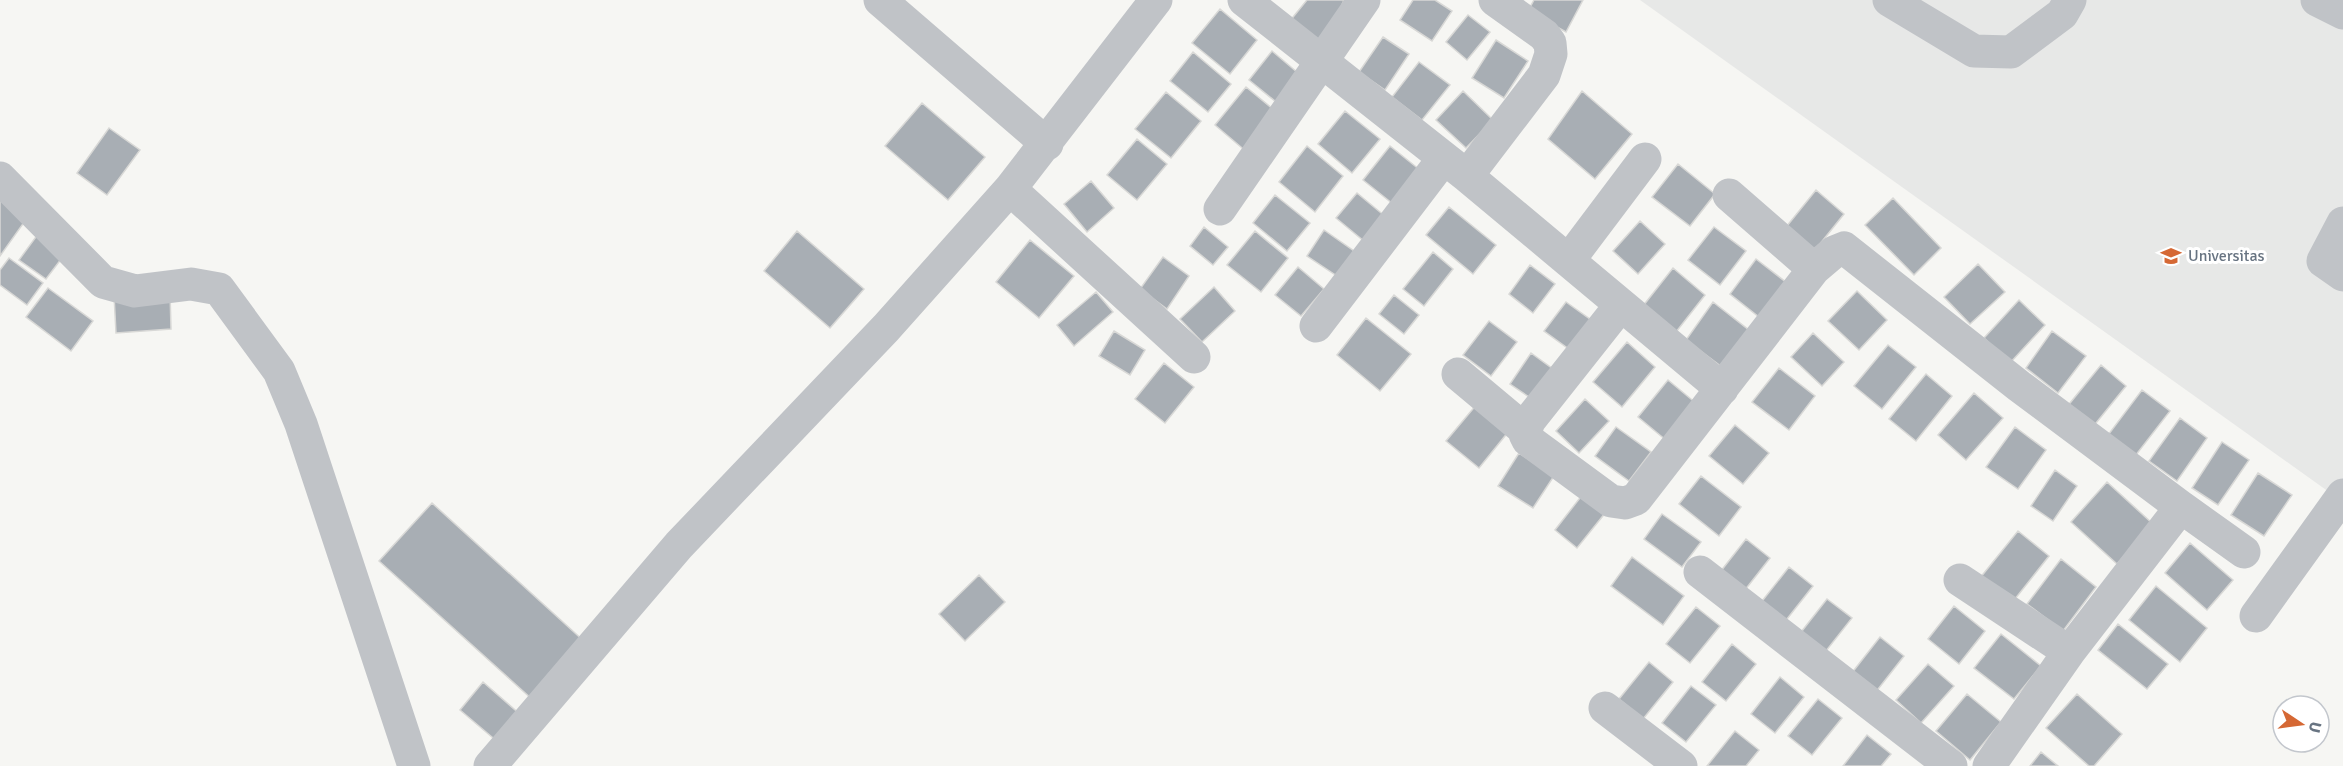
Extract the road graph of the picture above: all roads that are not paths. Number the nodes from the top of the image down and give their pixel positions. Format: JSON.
{"nodes":[{"id":1,"x":880,"y":0,"type":"edge"},
{"id":2,"x":1156,"y":0,"type":"edge"},
{"id":3,"x":1244,"y":0,"type":"edge"},
{"id":4,"x":1364,"y":0,"type":"edge"},
{"id":5,"x":1495,"y":0,"type":"edge"},
{"id":6,"x":1889,"y":0,"type":"edge"},
{"id":7,"x":2070,"y":0,"type":"edge"},
{"id":8,"x":2317,"y":0,"type":"edge"},
{"id":9,"x":2343,"y":13,"type":"edge"},
{"id":10,"x":1322,"y":62,"type":"junction"},
{"id":11,"x":1047,"y":144,"type":"junction"},
{"id":12,"x":1645,"y":159,"type":"dead end"},
{"id":13,"x":1456,"y":167,"type":"junction"},
{"id":14,"x":0,"y":178,"type":"edge"},
{"id":15,"x":1010,"y":189,"type":"junction"},
{"id":16,"x":1729,"y":195,"type":"dead end"},
{"id":17,"x":1220,"y":209,"type":"dead end"},
{"id":18,"x":2343,"y":223,"type":"edge"},
{"id":19,"x":1569,"y":260,"type":"junction"},
{"id":20,"x":1814,"y":269,"type":"junction"},
{"id":21,"x":2343,"y":275,"type":"edge"},
{"id":22,"x":1620,"y":306,"type":"junction"},
{"id":23,"x":1316,"y":326,"type":"dead end"},
{"id":24,"x":1194,"y":357,"type":"dead end"},
{"id":25,"x":1458,"y":374,"type":"dead end"},
{"id":26,"x":1722,"y":390,"type":"junction"},
{"id":27,"x":1525,"y":430,"type":"junction"},
{"id":28,"x":2343,"y":495,"type":"edge"},
{"id":29,"x":2181,"y":507,"type":"junction"},
{"id":30,"x":2244,"y":552,"type":"dead end"},
{"id":31,"x":1700,"y":572,"type":"dead end"},
{"id":32,"x":1960,"y":580,"type":"dead end"},
{"id":33,"x":2256,"y":616,"type":"dead end"},
{"id":34,"x":2069,"y":652,"type":"junction"},
{"id":35,"x":1605,"y":708,"type":"dead end"},
{"id":36,"x":414,"y":766,"type":"edge"},
{"id":37,"x":490,"y":766,"type":"edge"},
{"id":38,"x":1681,"y":766,"type":"edge"},
{"id":39,"x":1951,"y":766,"type":"edge"},
{"id":40,"x":1989,"y":766,"type":"edge"}],
"edges":[{"from":1,"to":11,"type":"street"},
{"from":2,"to":11,"type":"street"},
{"from":3,"to":10,"type":"street"},
{"from":4,"to":10,"type":"street"},
{"from":5,"to":13,"type":"street"},
{"from":6,"to":7,"type":"street"},
{"from":8,"to":9,"type":"street"},
{"from":10,"to":13,"type":"street"},
{"from":10,"to":17,"type":"street"},
{"from":11,"to":15,"type":"street"},
{"from":12,"to":19,"type":"street"},
{"from":13,"to":19,"type":"street"},
{"from":13,"to":23,"type":"street"},
{"from":14,"to":36,"type":"street"},
{"from":15,"to":24,"type":"street"},
{"from":15,"to":37,"type":"street"},
{"from":16,"to":20,"type":"street"},
{"from":18,"to":21,"type":"street"},
{"from":19,"to":22,"type":"street"},
{"from":20,"to":26,"type":"street"},
{"from":20,"to":29,"type":"street"},
{"from":22,"to":26,"type":"street"},
{"from":22,"to":27,"type":"street"},
{"from":25,"to":27,"type":"street"},
{"from":26,"to":27,"type":"street"},
{"from":28,"to":33,"type":"street"},
{"from":29,"to":30,"type":"street"},
{"from":29,"to":34,"type":"street"},
{"from":31,"to":39,"type":"street"},
{"from":32,"to":34,"type":"street"},
{"from":34,"to":40,"type":"street"},
{"from":35,"to":38,"type":"street"}]}
